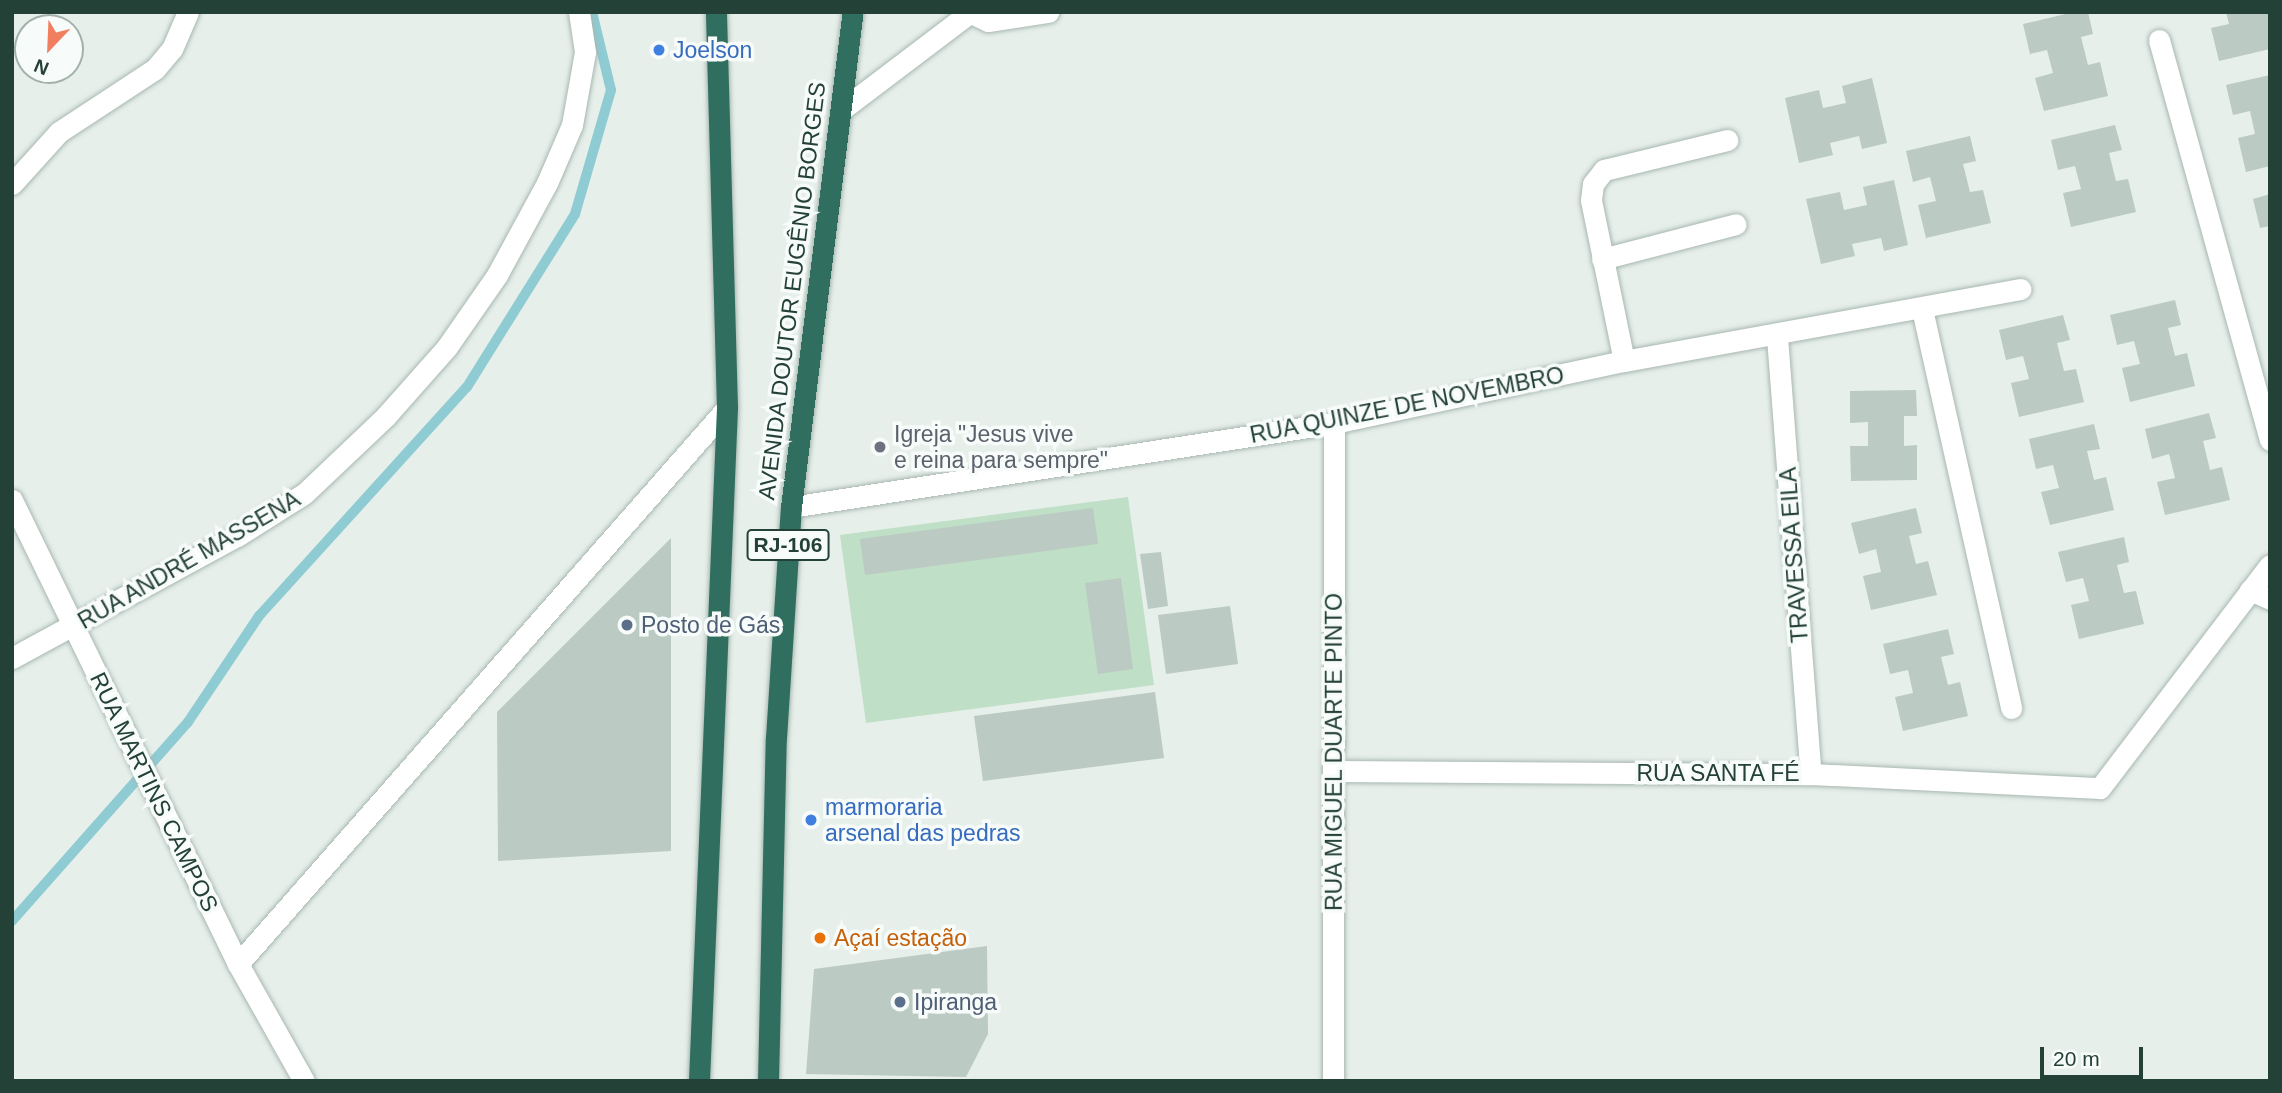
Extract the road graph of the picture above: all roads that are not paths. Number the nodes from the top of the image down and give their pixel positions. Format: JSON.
{"nodes":[{"id":1,"x":188,"y":12,"type":"edge"},
{"id":2,"x":579,"y":12,"type":"edge"},
{"id":3,"x":716,"y":12,"type":"edge"},
{"id":4,"x":853,"y":12,"type":"edge"},
{"id":5,"x":1048,"y":12,"type":"edge"},
{"id":6,"x":969,"y":13,"type":"edge"},
{"id":7,"x":2159,"y":40,"type":"dead end"},
{"id":8,"x":840,"y":111,"type":"junction"},
{"id":9,"x":1727,"y":140,"type":"dead end"},
{"id":10,"x":12,"y":184,"type":"edge"},
{"id":11,"x":1736,"y":224,"type":"dead end"},
{"id":12,"x":1602,"y":259,"type":"junction"},
{"id":13,"x":2021,"y":289,"type":"dead end"},
{"id":14,"x":1923,"y":309,"type":"junction"},
{"id":15,"x":1777,"y":337,"type":"junction"},
{"id":16,"x":1624,"y":361,"type":"junction"},
{"id":17,"x":727,"y":408,"type":"junction"},
{"id":18,"x":1334,"y":423,"type":"junction"},
{"id":19,"x":2270,"y":440,"type":"edge"},
{"id":20,"x":12,"y":500,"type":"edge"},
{"id":21,"x":791,"y":507,"type":"junction"},
{"id":22,"x":2270,"y":565,"type":"edge"},
{"id":23,"x":2250,"y":590,"type":"junction"},
{"id":24,"x":2270,"y":599,"type":"edge"},
{"id":25,"x":74,"y":627,"type":"junction"},
{"id":26,"x":12,"y":659,"type":"edge"},
{"id":27,"x":2011,"y":708,"type":"dead end"},
{"id":28,"x":1335,"y":771,"type":"junction"},
{"id":29,"x":1811,"y":774,"type":"junction"},
{"id":30,"x":238,"y":964,"type":"junction"},
{"id":31,"x":304,"y":1081,"type":"edge"},
{"id":32,"x":699,"y":1081,"type":"edge"},
{"id":33,"x":768,"y":1081,"type":"edge"},
{"id":34,"x":1333,"y":1081,"type":"edge"}],
"edges":[{"from":1,"to":10,"type":"street"},
{"from":2,"to":25,"type":"street","name":"RUA ANDRÉ MASSENA"},
{"from":3,"to":17,"type":"highway","name":"AVENIDA DOUTOR EUGÊNIO BORGES","number":"RJ-106"},
{"from":4,"to":8,"type":"highway","name":"AVENIDA DOUTOR EUGÊNIO BORGES","number":"RJ-106"},
{"from":5,"to":6,"type":"street"},
{"from":6,"to":8,"type":"street"},
{"from":7,"to":19,"type":"street"},
{"from":8,"to":21,"type":"highway","name":"AVENIDA DOUTOR EUGÊNIO BORGES","number":"RJ-106"},
{"from":9,"to":12,"type":"street"},
{"from":11,"to":12,"type":"street"},
{"from":12,"to":16,"type":"street"},
{"from":13,"to":14,"type":"street","name":"RUA QUINZE DE NOVEMBRO"},
{"from":14,"to":15,"type":"street","name":"RUA QUINZE DE NOVEMBRO"},
{"from":14,"to":27,"type":"street"},
{"from":15,"to":16,"type":"street","name":"RUA QUINZE DE NOVEMBRO"},
{"from":15,"to":29,"type":"street","name":"TRAVESSA EILA"},
{"from":16,"to":18,"type":"street","name":"RUA QUINZE DE NOVEMBRO"},
{"from":17,"to":30,"type":"street"},
{"from":17,"to":32,"type":"highway","name":"AVENIDA DOUTOR EUGÊNIO BORGES","number":"RJ-106"},
{"from":18,"to":21,"type":"street","name":"RUA QUINZE DE NOVEMBRO"},
{"from":18,"to":28,"type":"street","name":"RUA MIGUEL DUARTE PINTO"},
{"from":20,"to":25,"type":"street","name":"RUA MARTINS CAMPOS"},
{"from":21,"to":33,"type":"highway","name":"AVENIDA DOUTOR EUGÊNIO BORGES","number":"RJ-106"},
{"from":22,"to":23,"type":"street"},
{"from":23,"to":24,"type":"street"},
{"from":23,"to":29,"type":"street","name":"RUA SANTA FÉ"},
{"from":25,"to":26,"type":"street","name":"RUA ANDRÉ MASSENA"},
{"from":25,"to":30,"type":"street","name":"RUA MARTINS CAMPOS"},
{"from":28,"to":29,"type":"street","name":"RUA SANTA FÉ"},
{"from":28,"to":34,"type":"street","name":"RUA MIGUEL DUARTE PINTO"},
{"from":30,"to":31,"type":"street","name":"RUA MARTINS CAMPOS"}]}
